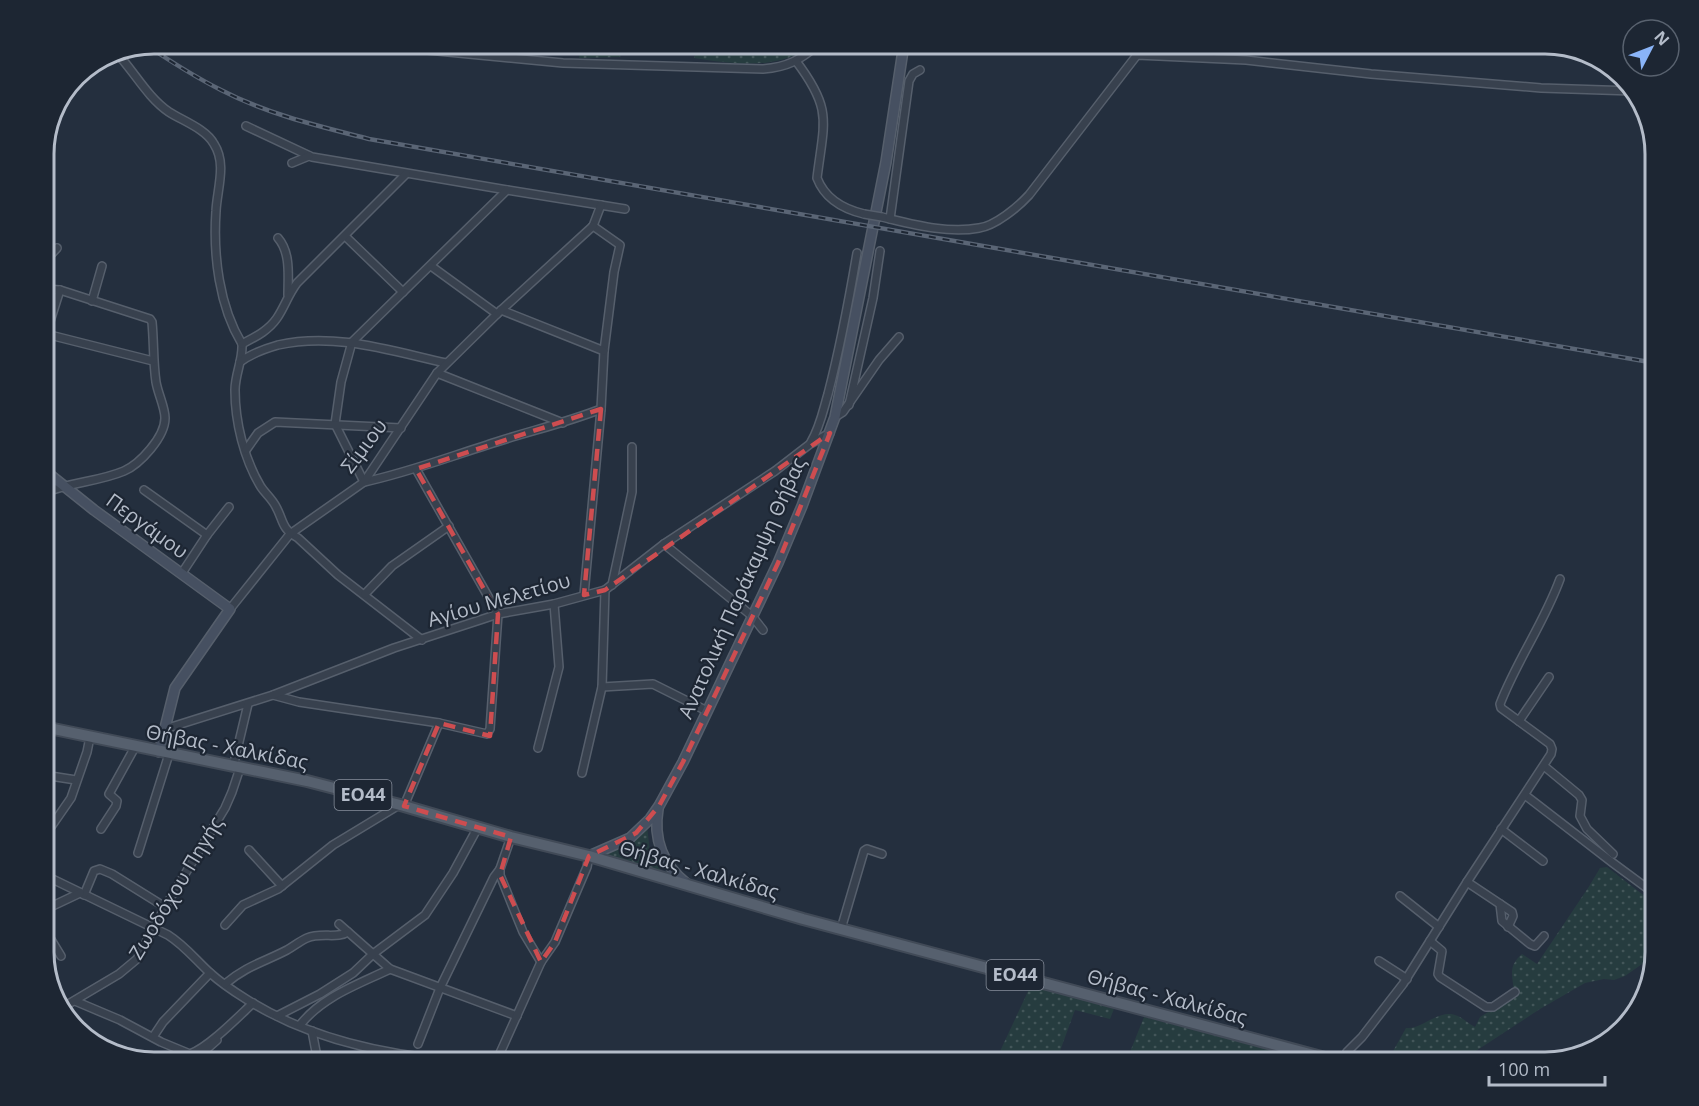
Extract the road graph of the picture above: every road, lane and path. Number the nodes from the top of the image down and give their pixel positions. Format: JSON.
{"nodes":[{"id":1,"x":469,"y":54,"type":"edge"},
{"id":2,"x":805,"y":54,"type":"edge"},
{"id":3,"x":902,"y":54,"type":"edge"},
{"id":4,"x":1137,"y":55,"type":"joint"},
{"id":5,"x":121,"y":59,"type":"edge"},
{"id":6,"x":796,"y":61,"type":"junction"},
{"id":7,"x":920,"y":70,"type":"dead end"},
{"id":8,"x":1622,"y":91,"type":"edge"},
{"id":9,"x":246,"y":126,"type":"dead end"},
{"id":10,"x":309,"y":156,"type":"junction"},
{"id":11,"x":291,"y":163,"type":"dead end"},
{"id":12,"x":406,"y":174,"type":"junction"},
{"id":13,"x":507,"y":190,"type":"junction"},
{"id":14,"x":601,"y":205,"type":"junction"},
{"id":15,"x":625,"y":209,"type":"dead end"},
{"id":16,"x":890,"y":219,"type":"junction"},
{"id":17,"x":593,"y":226,"type":"junction"},
{"id":18,"x":345,"y":236,"type":"junction"},
{"id":19,"x":278,"y":238,"type":"dead end"},
{"id":20,"x":57,"y":248,"type":"dead end"},
{"id":21,"x":54,"y":251,"type":"edge"},
{"id":22,"x":880,"y":251,"type":"dead end"},
{"id":23,"x":857,"y":253,"type":"dead end"},
{"id":24,"x":102,"y":266,"type":"dead end"},
{"id":25,"x":432,"y":266,"type":"junction"},
{"id":26,"x":54,"y":290,"type":"edge"},
{"id":27,"x":60,"y":290,"type":"junction"},
{"id":28,"x":403,"y":292,"type":"junction"},
{"id":29,"x":288,"y":295,"type":"junction"},
{"id":30,"x":92,"y":300,"type":"junction"},
{"id":31,"x":54,"y":309,"type":"edge"},
{"id":32,"x":499,"y":312,"type":"junction"},
{"id":33,"x":54,"y":336,"type":"edge"},
{"id":34,"x":899,"y":337,"type":"dead end"},
{"id":35,"x":352,"y":342,"type":"junction"},
{"id":36,"x":242,"y":344,"type":"junction"},
{"id":37,"x":604,"y":351,"type":"junction"},
{"id":38,"x":153,"y":361,"type":"junction"},
{"id":39,"x":240,"y":362,"type":"junction"},
{"id":40,"x":447,"y":363,"type":"junction"},
{"id":41,"x":437,"y":373,"type":"junction"},
{"id":42,"x":849,"y":405,"type":"junction"},
{"id":43,"x":601,"y":409,"type":"junction"},
{"id":44,"x":835,"y":417,"type":"junction"},
{"id":45,"x":564,"y":423,"type":"junction"},
{"id":46,"x":335,"y":424,"type":"junction"},
{"id":47,"x":401,"y":428,"type":"junction"},
{"id":48,"x":830,"y":433,"type":"junction"},
{"id":49,"x":810,"y":444,"type":"junction"},
{"id":50,"x":632,"y":447,"type":"dead end"},
{"id":51,"x":246,"y":450,"type":"junction"},
{"id":52,"x":416,"y":469,"type":"junction"},
{"id":53,"x":54,"y":478,"type":"edge"},
{"id":54,"x":364,"y":482,"type":"junction"},
{"id":55,"x":63,"y":485,"type":"junction"},
{"id":56,"x":54,"y":488,"type":"edge"},
{"id":57,"x":144,"y":490,"type":"dead end"},
{"id":58,"x":229,"y":507,"type":"dead end"},
{"id":59,"x":449,"y":526,"type":"junction"},
{"id":60,"x":290,"y":534,"type":"junction"},
{"id":61,"x":207,"y":535,"type":"junction"},
{"id":62,"x":664,"y":544,"type":"junction"},
{"id":63,"x":182,"y":573,"type":"junction"},
{"id":64,"x":1560,"y":579,"type":"dead end"},
{"id":65,"x":612,"y":585,"type":"junction"},
{"id":66,"x":605,"y":590,"type":"junction"},
{"id":67,"x":365,"y":594,"type":"junction"},
{"id":68,"x":584,"y":595,"type":"junction"},
{"id":69,"x":554,"y":604,"type":"junction"},
{"id":70,"x":230,"y":609,"type":"junction"},
{"id":71,"x":498,"y":615,"type":"junction"},
{"id":72,"x":752,"y":616,"type":"junction"},
{"id":73,"x":763,"y":630,"type":"dead end"},
{"id":74,"x":422,"y":640,"type":"junction"},
{"id":75,"x":1549,"y":677,"type":"dead end"},
{"id":76,"x":602,"y":687,"type":"junction"},
{"id":77,"x":273,"y":695,"type":"junction"},
{"id":78,"x":248,"y":704,"type":"junction"},
{"id":79,"x":707,"y":711,"type":"junction"},
{"id":80,"x":1519,"y":721,"type":"junction"},
{"id":81,"x":439,"y":723,"type":"junction"},
{"id":82,"x":54,"y":729,"type":"edge"},
{"id":83,"x":165,"y":729,"type":"junction"},
{"id":84,"x":90,"y":737,"type":"junction"},
{"id":85,"x":135,"y":747,"type":"junction"},
{"id":86,"x":538,"y":748,"type":"dead end"},
{"id":87,"x":164,"y":753,"type":"junction"},
{"id":88,"x":1544,"y":766,"type":"junction"},
{"id":89,"x":237,"y":768,"type":"junction"},
{"id":90,"x":582,"y":773,"type":"dead end"},
{"id":91,"x":54,"y":777,"type":"edge"},
{"id":92,"x":76,"y":780,"type":"junction"},
{"id":93,"x":1525,"y":795,"type":"junction"},
{"id":94,"x":401,"y":805,"type":"junction"},
{"id":95,"x":658,"y":806,"type":"junction"},
{"id":96,"x":54,"y":823,"type":"edge"},
{"id":97,"x":478,"y":827,"type":"junction"},
{"id":98,"x":101,"y":830,"type":"dead end"},
{"id":99,"x":1501,"y":830,"type":"junction"},
{"id":100,"x":511,"y":837,"type":"junction"},
{"id":101,"x":1620,"y":846,"type":"dead end"},
{"id":102,"x":249,"y":850,"type":"dead end"},
{"id":103,"x":138,"y":853,"type":"dead end"},
{"id":104,"x":882,"y":854,"type":"dead end"},
{"id":105,"x":589,"y":856,"type":"junction"},
{"id":106,"x":1611,"y":857,"type":"junction"},
{"id":107,"x":1543,"y":861,"type":"dead end"},
{"id":108,"x":500,"y":869,"type":"junction"},
{"id":109,"x":54,"y":880,"type":"edge"},
{"id":110,"x":1467,"y":882,"type":"junction"},
{"id":111,"x":1645,"y":885,"type":"edge"},
{"id":112,"x":282,"y":886,"type":"junction"},
{"id":113,"x":690,"y":886,"type":"junction"},
{"id":114,"x":82,"y":894,"type":"junction"},
{"id":115,"x":1400,"y":896,"type":"dead end"},
{"id":116,"x":1500,"y":904,"type":"junction"},
{"id":117,"x":54,"y":906,"type":"edge"},
{"id":118,"x":165,"y":907,"type":"junction"},
{"id":119,"x":339,"y":924,"type":"dead end"},
{"id":120,"x":225,"y":925,"type":"dead end"},
{"id":121,"x":154,"y":927,"type":"junction"},
{"id":122,"x":1439,"y":927,"type":"junction"},
{"id":123,"x":1508,"y":927,"type":"junction"},
{"id":124,"x":841,"y":929,"type":"junction"},
{"id":125,"x":348,"y":932,"type":"junction"},
{"id":126,"x":1544,"y":936,"type":"dead end"},
{"id":127,"x":1430,"y":942,"type":"junction"},
{"id":128,"x":54,"y":944,"type":"edge"},
{"id":129,"x":373,"y":954,"type":"junction"},
{"id":130,"x":62,"y":956,"type":"dead end"},
{"id":131,"x":1379,"y":961,"type":"dead end"},
{"id":132,"x":541,"y":962,"type":"junction"},
{"id":133,"x":390,"y":969,"type":"junction"},
{"id":134,"x":210,"y":973,"type":"junction"},
{"id":135,"x":1407,"y":979,"type":"junction"},
{"id":136,"x":225,"y":984,"type":"junction"},
{"id":137,"x":440,"y":988,"type":"junction"},
{"id":138,"x":1515,"y":992,"type":"dead end"},
{"id":139,"x":75,"y":1001,"type":"junction"},
{"id":140,"x":69,"y":1004,"type":"edge"},
{"id":141,"x":255,"y":1004,"type":"junction"},
{"id":142,"x":277,"y":1016,"type":"junction"},
{"id":143,"x":517,"y":1016,"type":"junction"},
{"id":144,"x":300,"y":1025,"type":"junction"},
{"id":145,"x":312,"y":1031,"type":"junction"},
{"id":146,"x":153,"y":1037,"type":"junction"},
{"id":147,"x":418,"y":1044,"type":"dead end"},
{"id":148,"x":184,"y":1052,"type":"edge"},
{"id":149,"x":196,"y":1052,"type":"edge"},
{"id":150,"x":203,"y":1052,"type":"edge"},
{"id":151,"x":316,"y":1052,"type":"edge"},
{"id":152,"x":385,"y":1052,"type":"edge"},
{"id":153,"x":501,"y":1052,"type":"edge"},
{"id":154,"x":1303,"y":1052,"type":"edge"},
{"id":155,"x":1347,"y":1052,"type":"edge"}],
"edges":[{"from":1,"to":6,"type":"street"},
{"from":2,"to":6,"type":"street"},
{"from":3,"to":44,"type":"main road","name":"Ανατολική Παράκαμψη Θήβας"},
{"from":4,"to":8,"type":"street"},
{"from":4,"to":16,"type":"street"},
{"from":5,"to":36,"type":"street"},
{"from":6,"to":16,"type":"street","bridge":true},
{"from":7,"to":16,"type":"street"},
{"from":9,"to":10,"type":"street"},
{"from":10,"to":11,"type":"street"},
{"from":10,"to":12,"type":"street"},
{"from":12,"to":13,"type":"street"},
{"from":12,"to":18,"type":"street"},
{"from":13,"to":14,"type":"street"},
{"from":13,"to":25,"type":"street"},
{"from":14,"to":15,"type":"street"},
{"from":14,"to":17,"type":"street"},
{"from":17,"to":32,"type":"street","name":"Σίμιου"},
{"from":17,"to":37,"type":"street"},
{"from":18,"to":28,"type":"street"},
{"from":18,"to":29,"type":"street"},
{"from":19,"to":29,"type":"street"},
{"from":20,"to":21,"type":"street"},
{"from":22,"to":42,"type":"street"},
{"from":23,"to":49,"type":"street"},
{"from":24,"to":30,"type":"street"},
{"from":25,"to":28,"type":"street"},
{"from":25,"to":32,"type":"street"},
{"from":26,"to":27,"type":"street"},
{"from":27,"to":30,"type":"street"},
{"from":27,"to":31,"type":"street"},
{"from":28,"to":35,"type":"street"},
{"from":29,"to":36,"type":"street"},
{"from":30,"to":38,"type":"street"},
{"from":32,"to":37,"type":"street"},
{"from":32,"to":40,"type":"street","name":"Σίμιου"},
{"from":33,"to":38,"type":"street"},
{"from":34,"to":42,"type":"street"},
{"from":35,"to":39,"type":"street"},
{"from":35,"to":40,"type":"street"},
{"from":35,"to":46,"type":"street"},
{"from":36,"to":39,"type":"street"},
{"from":37,"to":43,"type":"street"},
{"from":38,"to":55,"type":"street"},
{"from":39,"to":51,"type":"street"},
{"from":40,"to":41,"type":"street","name":"Σίμιου"},
{"from":41,"to":45,"type":"street"},
{"from":41,"to":47,"type":"street","name":"Σίμιου"},
{"from":42,"to":44,"type":"street"},
{"from":43,"to":45,"type":"street"},
{"from":43,"to":68,"type":"street"},
{"from":44,"to":48,"type":"main road","name":"Ανατολική Παράκαμψη Θήβας"},
{"from":45,"to":52,"type":"street"},
{"from":46,"to":47,"type":"street"},
{"from":46,"to":51,"type":"street"},
{"from":46,"to":54,"type":"street"},
{"from":47,"to":54,"type":"street","name":"Σίμιου"},
{"from":48,"to":49,"type":"street","name":"Αγίου Μελετίου"},
{"from":48,"to":72,"type":"main road","name":"Ανατολική Παράκαμψη Θήβας"},
{"from":49,"to":62,"type":"street","name":"Αγίου Μελετίου"},
{"from":50,"to":65,"type":"street"},
{"from":51,"to":60,"type":"street"},
{"from":52,"to":54,"type":"street"},
{"from":52,"to":59,"type":"street"},
{"from":53,"to":55,"type":"main road","name":"Περγάμου"},
{"from":54,"to":60,"type":"street","name":"Σίμιου"},
{"from":55,"to":56,"type":"street"},
{"from":55,"to":63,"type":"main road","name":"Περγάμου"},
{"from":57,"to":61,"type":"street"},
{"from":58,"to":61,"type":"street"},
{"from":59,"to":67,"type":"street"},
{"from":59,"to":71,"type":"street"},
{"from":60,"to":67,"type":"street"},
{"from":60,"to":70,"type":"street","name":"Σίμιου"},
{"from":61,"to":63,"type":"street"},
{"from":62,"to":65,"type":"street","name":"Αγίου Μελετίου"},
{"from":62,"to":72,"type":"street"},
{"from":63,"to":70,"type":"main road","name":"Περγάμου"},
{"from":64,"to":80,"type":"street"},
{"from":65,"to":66,"type":"street","name":"Αγίου Μελετίου"},
{"from":66,"to":68,"type":"street","name":"Αγίου Μελετίου"},
{"from":66,"to":76,"type":"street"},
{"from":67,"to":74,"type":"street"},
{"from":68,"to":69,"type":"street","name":"Αγίου Μελετίου"},
{"from":69,"to":71,"type":"street","name":"Αγίου Μελετίου"},
{"from":69,"to":86,"type":"street"},
{"from":70,"to":83,"type":"main road","name":"Σίμιου"},
{"from":71,"to":74,"type":"street","name":"Αγίου Μελετίου"},
{"from":71,"to":81,"type":"street"},
{"from":72,"to":73,"type":"street"},
{"from":72,"to":79,"type":"main road","name":"Ανατολική Παράκαμψη Θήβας"},
{"from":74,"to":77,"type":"street","name":"Αγίου Μελετίου"},
{"from":75,"to":80,"type":"street"},
{"from":76,"to":79,"type":"street"},
{"from":76,"to":90,"type":"street"},
{"from":77,"to":78,"type":"street","name":"Αγίου Μελετίου"},
{"from":77,"to":81,"type":"street"},
{"from":78,"to":83,"type":"street","name":"Αγίου Μελετίου"},
{"from":78,"to":89,"type":"street","name":"Ζωοδόχου Πηγής"},
{"from":79,"to":95,"type":"main road","name":"Ανατολική Παράκαμψη Θήβας"},
{"from":80,"to":88,"type":"street"},
{"from":81,"to":94,"type":"street"},
{"from":82,"to":84,"type":"main road","name":"Θήβας - Χαλκίδας","number":"ΕΟ44"},
{"from":83,"to":87,"type":"main road"},
{"from":84,"to":85,"type":"main road","name":"Θήβας - Χαλκίδας","number":"ΕΟ44"},
{"from":84,"to":92,"type":"street"},
{"from":85,"to":87,"type":"main road","name":"Θήβας - Χαλκίδας","number":"ΕΟ44"},
{"from":85,"to":98,"type":"street"},
{"from":87,"to":89,"type":"main road","name":"Θήβας - Χαλκίδας","number":"ΕΟ44"},
{"from":87,"to":103,"type":"street"},
{"from":88,"to":93,"type":"street"},
{"from":88,"to":106,"type":"street"},
{"from":89,"to":94,"type":"main road","name":"Θήβας - Χαλκίδας","number":"ΕΟ44"},
{"from":89,"to":118,"type":"street","name":"Ζωοδόχου Πηγής"},
{"from":91,"to":92,"type":"street"},
{"from":92,"to":96,"type":"street"},
{"from":93,"to":99,"type":"street"},
{"from":93,"to":106,"type":"street"},
{"from":94,"to":97,"type":"main road","name":"Θήβας - Χαλκίδας","number":"ΕΟ44"},
{"from":94,"to":112,"type":"street"},
{"from":95,"to":105,"type":"main road","name":"Ανατολική Παράκαμψη Θήβας"},
{"from":95,"to":113,"type":"main road"},
{"from":97,"to":100,"type":"main road","name":"Θήβας - Χαλκίδας","number":"ΕΟ44"},
{"from":97,"to":129,"type":"street"},
{"from":99,"to":107,"type":"street"},
{"from":99,"to":110,"type":"street"},
{"from":100,"to":105,"type":"main road","name":"Θήβας - Χαλκίδας","number":"ΕΟ44"},
{"from":100,"to":108,"type":"street"},
{"from":101,"to":106,"type":"street"},
{"from":102,"to":112,"type":"street"},
{"from":104,"to":124,"type":"street"},
{"from":105,"to":113,"type":"main road","name":"Θήβας - Χαλκίδας","number":"ΕΟ44"},
{"from":105,"to":132,"type":"street"},
{"from":106,"to":111,"type":"street"},
{"from":108,"to":132,"type":"street"},
{"from":108,"to":137,"type":"street"},
{"from":109,"to":114,"type":"street"},
{"from":110,"to":116,"type":"street"},
{"from":110,"to":122,"type":"street"},
{"from":112,"to":120,"type":"street"},
{"from":113,"to":124,"type":"main road","name":"Θήβας - Χαλκίδας","number":"ΕΟ44"},
{"from":114,"to":117,"type":"street"},
{"from":114,"to":118,"type":"street"},
{"from":114,"to":121,"type":"street"},
{"from":115,"to":122,"type":"street"},
{"from":116,"to":123,"type":"street"},
{"from":116,"to":123,"type":"street"},
{"from":118,"to":121,"type":"street","name":"Ζωοδόχου Πηγής"},
{"from":119,"to":125,"type":"street"},
{"from":121,"to":134,"type":"street"},
{"from":121,"to":139,"type":"street","name":"Ζωοδόχου Πηγής"},
{"from":122,"to":127,"type":"street"},
{"from":123,"to":126,"type":"street"},
{"from":124,"to":154,"type":"main road","name":"Θήβας - Χαλκίδας","number":"ΕΟ44"},
{"from":125,"to":129,"type":"street"},
{"from":125,"to":136,"type":"street"},
{"from":127,"to":135,"type":"street"},
{"from":127,"to":138,"type":"street"},
{"from":128,"to":130,"type":"street"},
{"from":129,"to":133,"type":"street"},
{"from":129,"to":142,"type":"street"},
{"from":131,"to":135,"type":"street"},
{"from":132,"to":143,"type":"street"},
{"from":133,"to":137,"type":"street"},
{"from":133,"to":144,"type":"street"},
{"from":134,"to":136,"type":"street"},
{"from":134,"to":146,"type":"street"},
{"from":135,"to":155,"type":"street"},
{"from":136,"to":141,"type":"street"},
{"from":137,"to":143,"type":"street"},
{"from":137,"to":147,"type":"street"},
{"from":139,"to":140,"type":"street","name":"Ζωοδόχου Πηγής"},
{"from":139,"to":146,"type":"street"},
{"from":141,"to":142,"type":"street"},
{"from":141,"to":149,"type":"street"},
{"from":141,"to":150,"type":"street"},
{"from":142,"to":144,"type":"street"},
{"from":143,"to":153,"type":"street"},
{"from":144,"to":145,"type":"street"},
{"from":145,"to":151,"type":"street"},
{"from":145,"to":152,"type":"street"},
{"from":146,"to":148,"type":"street"}]}
